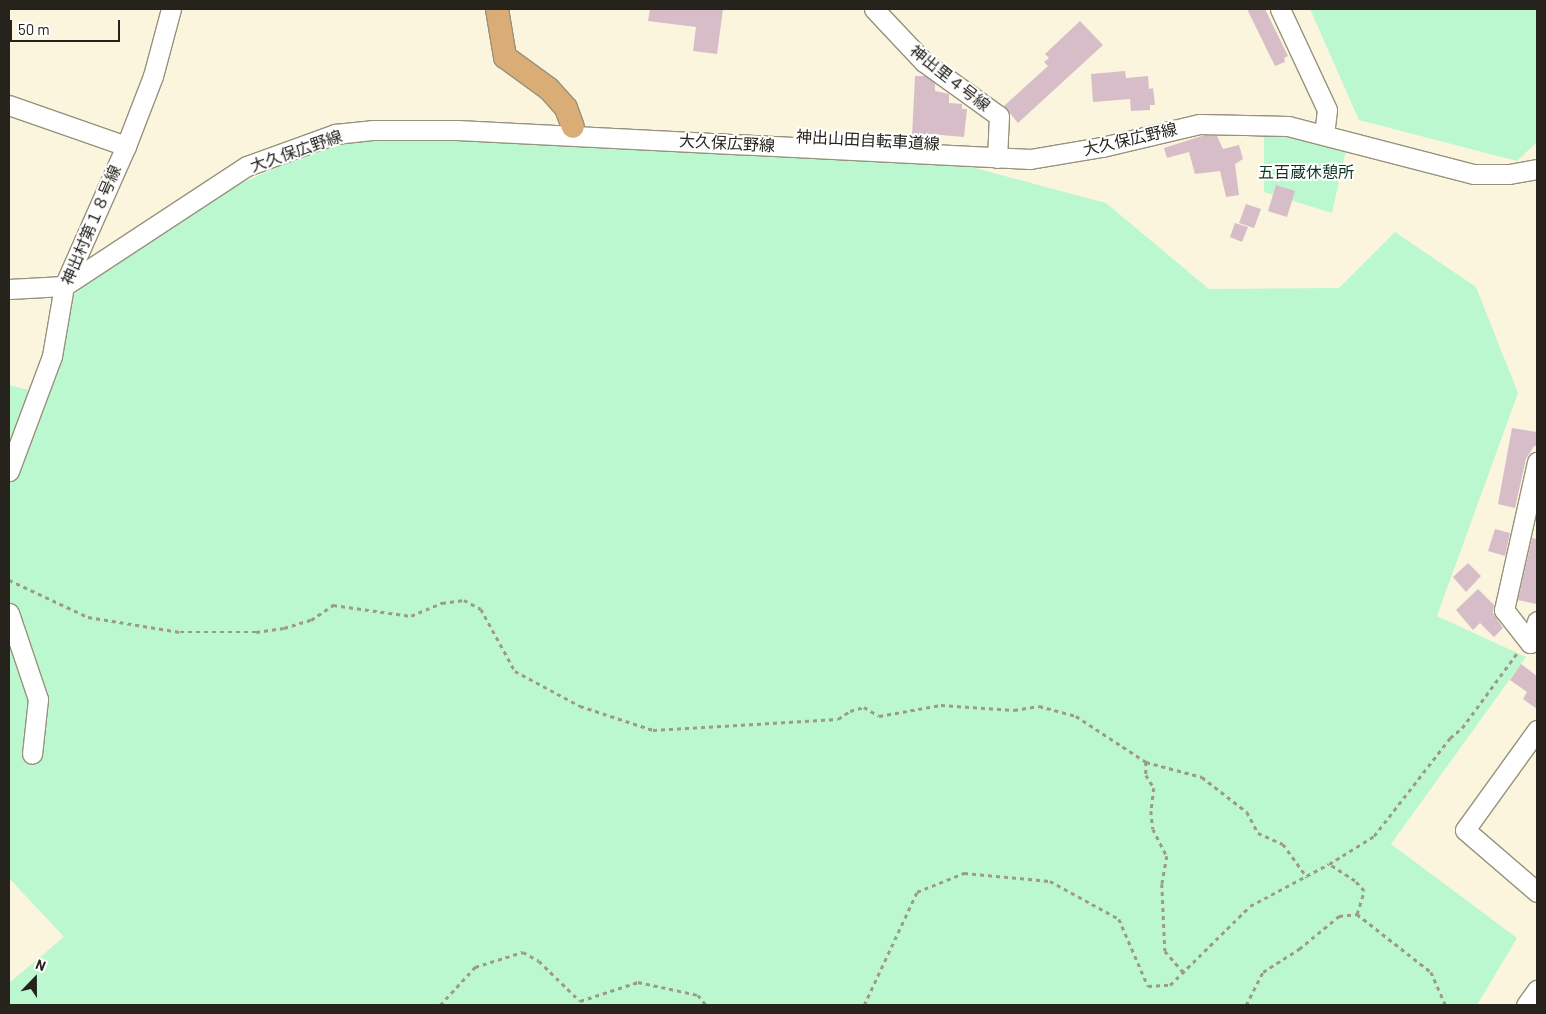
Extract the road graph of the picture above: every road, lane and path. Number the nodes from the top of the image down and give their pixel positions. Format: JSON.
{"nodes":[{"id":1,"x":171,"y":9,"type":"edge"},
{"id":2,"x":497,"y":9,"type":"edge"},
{"id":3,"x":874,"y":9,"type":"edge"},
{"id":4,"x":1280,"y":9,"type":"edge"},
{"id":5,"x":9,"y":105,"type":"edge"},
{"id":6,"x":577,"y":132,"type":"junction"},
{"id":7,"x":1324,"y":135,"type":"junction"},
{"id":8,"x":126,"y":146,"type":"junction"},
{"id":9,"x":997,"y":158,"type":"junction"},
{"id":10,"x":1537,"y":169,"type":"edge"},
{"id":11,"x":64,"y":286,"type":"junction"},
{"id":12,"x":9,"y":289,"type":"edge"},
{"id":13,"x":1537,"y":462,"type":"edge"},
{"id":14,"x":9,"y":471,"type":"edge"},
{"id":15,"x":9,"y":580,"type":"edge"},
{"id":16,"x":9,"y":613,"type":"edge"},
{"id":17,"x":1537,"y":621,"type":"edge"},
{"id":18,"x":1534,"y":640,"type":"edge"},
{"id":19,"x":1537,"y":730,"type":"edge"},
{"id":20,"x":32,"y":754,"type":"dead end"},
{"id":21,"x":1146,"y":762,"type":"junction"},
{"id":22,"x":1329,"y":864,"type":"junction"},
{"id":23,"x":1307,"y":877,"type":"junction"},
{"id":24,"x":1537,"y":892,"type":"edge"},
{"id":25,"x":1357,"y":914,"type":"junction"},
{"id":26,"x":1183,"y":972,"type":"junction"},
{"id":27,"x":1537,"y":990,"type":"edge"},
{"id":28,"x":440,"y":1005,"type":"edge"},
{"id":29,"x":706,"y":1005,"type":"edge"},
{"id":30,"x":864,"y":1005,"type":"edge"},
{"id":31,"x":1246,"y":1005,"type":"edge"},
{"id":32,"x":1446,"y":1005,"type":"edge"},
{"id":33,"x":1526,"y":1005,"type":"edge"}],
"edges":[{"from":1,"to":8,"type":"street","name":"神出村第１８号線"},
{"from":2,"to":6,"type":"main road"},
{"from":3,"to":9,"type":"street","name":"神出里４号線"},
{"from":4,"to":7,"type":"street"},
{"from":5,"to":8,"type":"street"},
{"from":6,"to":9,"type":"street","name":"大久保広野線"},
{"from":6,"to":11,"type":"street","name":"大久保広野線"},
{"from":7,"to":9,"type":"street","name":"大久保広野線"},
{"from":7,"to":10,"type":"street","name":"大久保広野線"},
{"from":8,"to":11,"type":"street","name":"神出村第１８号線"},
{"from":11,"to":12,"type":"street","name":"大久保広野線"},
{"from":11,"to":14,"type":"street","name":"神出村第１８号線"},
{"from":13,"to":18,"type":"street"},
{"from":15,"to":21,"type":"path"},
{"from":16,"to":20,"type":"street"},
{"from":17,"to":18,"type":"street"},
{"from":18,"to":22,"type":"path"},
{"from":19,"to":24,"type":"street"},
{"from":21,"to":23,"type":"path"},
{"from":21,"to":26,"type":"path"},
{"from":22,"to":23,"type":"path"},
{"from":22,"to":25,"type":"path"},
{"from":23,"to":26,"type":"path"},
{"from":25,"to":31,"type":"path"},
{"from":25,"to":32,"type":"path"},
{"from":26,"to":30,"type":"path"},
{"from":27,"to":33,"type":"street"},
{"from":28,"to":29,"type":"path"}]}
